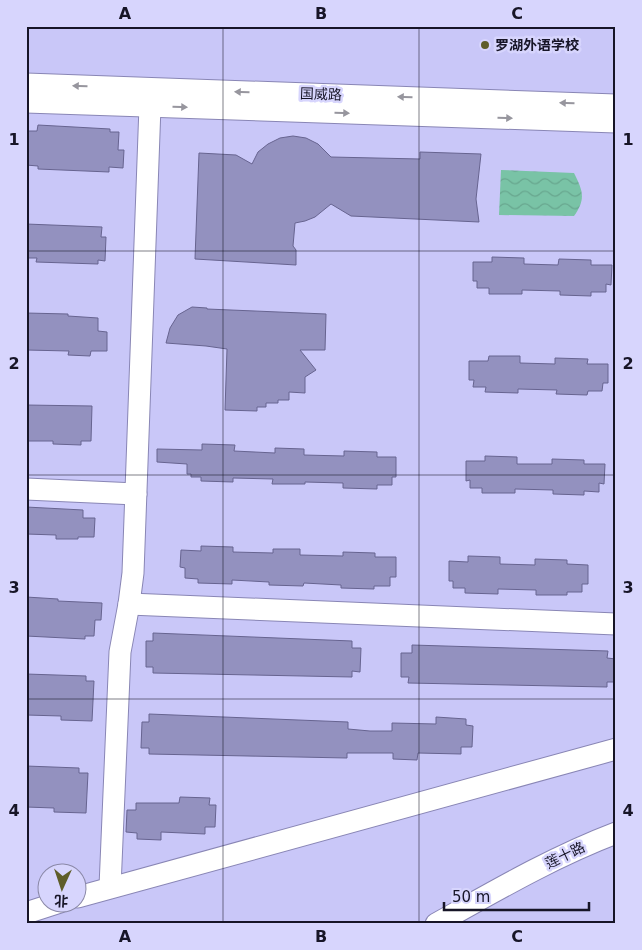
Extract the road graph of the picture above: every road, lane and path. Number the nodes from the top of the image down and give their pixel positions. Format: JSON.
{"nodes":[{"id":1,"x":26,"y":84,"type":"edge"},
{"id":2,"x":26,"y":102,"type":"edge"},
{"id":3,"x":616,"y":105,"type":"edge"},
{"id":4,"x":150,"y":106,"type":"junction"},
{"id":5,"x":616,"y":122,"type":"edge"},
{"id":6,"x":26,"y":489,"type":"edge"},
{"id":7,"x":136,"y":494,"type":"junction"},
{"id":8,"x":129,"y":604,"type":"junction"},
{"id":9,"x":616,"y":624,"type":"edge"},
{"id":10,"x":616,"y":749,"type":"edge"},
{"id":11,"x":616,"y":833,"type":"edge"},
{"id":12,"x":110,"y":887,"type":"junction"},
{"id":13,"x":88,"y":894,"type":"edge"},
{"id":14,"x":38,"y":909,"type":"edge"},
{"id":15,"x":26,"y":913,"type":"edge"},
{"id":16,"x":436,"y":924,"type":"edge"}],
"edges":[{"from":3,"to":1,"type":"street","name":"国威路","one_way":true},
{"from":2,"to":4,"type":"street","name":"国威路"},
{"from":4,"to":5,"type":"street","name":"国威路","one_way":true},
{"from":4,"to":7,"type":"street"},
{"from":6,"to":7,"type":"street"},
{"from":7,"to":8,"type":"street"},
{"from":8,"to":9,"type":"street"},
{"from":8,"to":12,"type":"street"},
{"from":10,"to":12,"type":"street"},
{"from":11,"to":16,"type":"street","name":"莲十路"},
{"from":12,"to":13,"type":"street"},
{"from":14,"to":15,"type":"street"}]}
